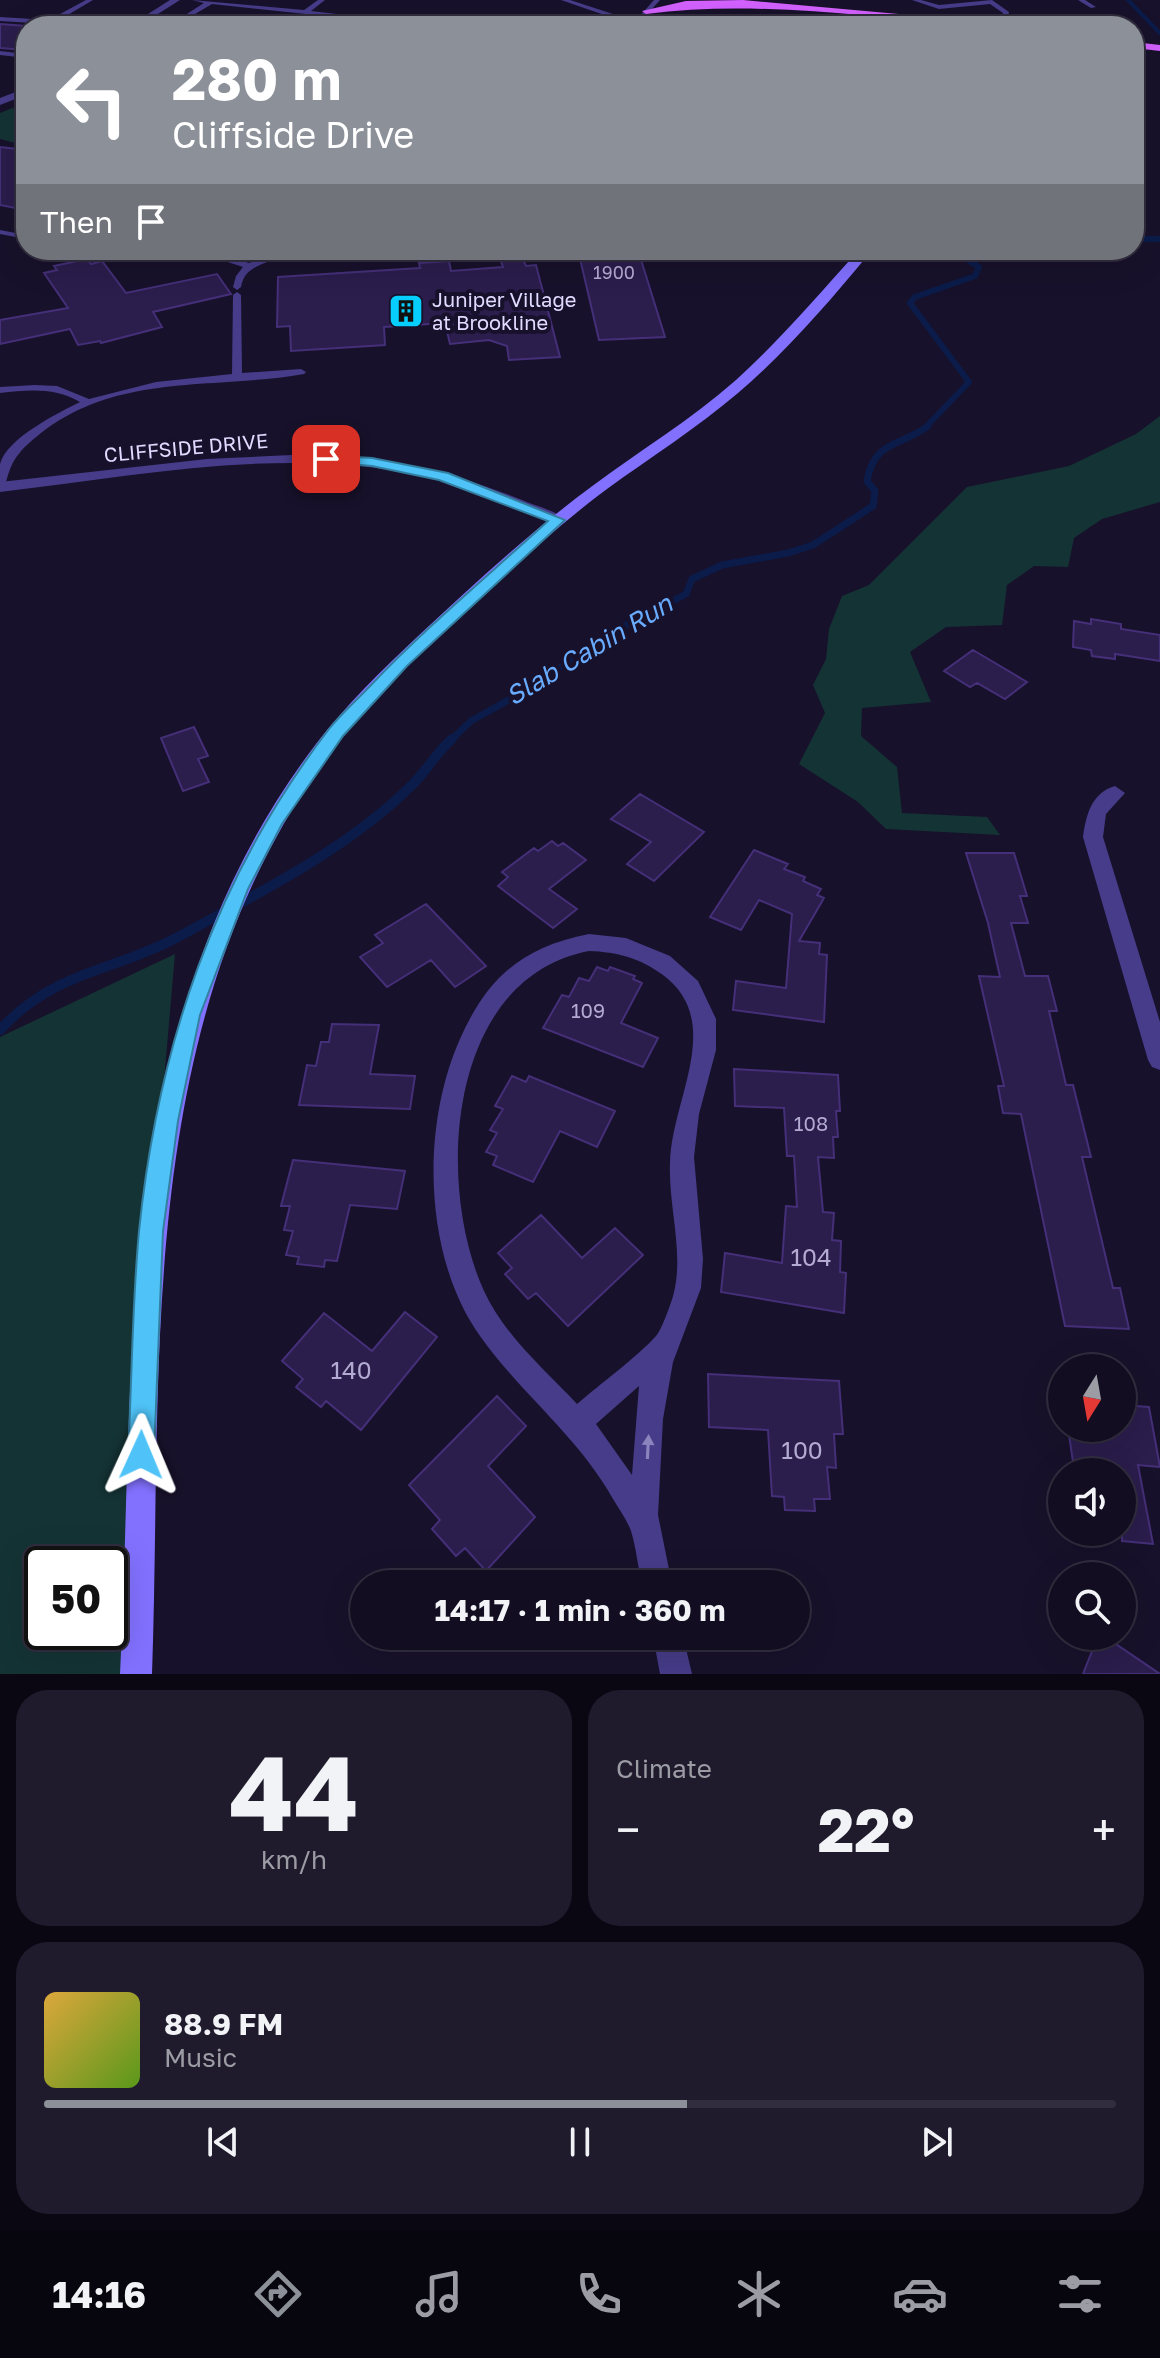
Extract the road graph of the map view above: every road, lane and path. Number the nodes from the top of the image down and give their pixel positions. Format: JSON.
{"nodes":[{"id":1,"x":90,"y":0,"type":"edge"},
{"id":2,"x":176,"y":0,"type":"edge"},
{"id":3,"x":195,"y":0,"type":"edge"},
{"id":4,"x":263,"y":0,"type":"edge"},
{"id":5,"x":312,"y":0,"type":"edge"},
{"id":6,"x":322,"y":0,"type":"edge"},
{"id":7,"x":564,"y":0,"type":"edge"},
{"id":8,"x":657,"y":0,"type":"edge"},
{"id":9,"x":715,"y":0,"type":"edge"},
{"id":10,"x":915,"y":0,"type":"edge"},
{"id":11,"x":1081,"y":0,"type":"edge"},
{"id":12,"x":990,"y":1,"type":"edge"},
{"id":13,"x":210,"y":2,"type":"edge"},
{"id":14,"x":280,"y":2,"type":"edge"},
{"id":15,"x":732,"y":2,"type":"edge"},
{"id":16,"x":857,"y":3,"type":"dead end"},
{"id":17,"x":880,"y":3,"type":"dead end"},
{"id":18,"x":1093,"y":7,"type":"dead end"},
{"id":19,"x":791,"y":8,"type":"junction"},
{"id":20,"x":813,"y":10,"type":"junction"},
{"id":21,"x":646,"y":11,"type":"junction"},
{"id":22,"x":305,"y":12,"type":"junction"},
{"id":23,"x":61,"y":16,"type":"edge"},
{"id":24,"x":153,"y":16,"type":"edge"},
{"id":25,"x":187,"y":16,"type":"edge"},
{"id":26,"x":342,"y":16,"type":"edge"},
{"id":27,"x":610,"y":16,"type":"edge"},
{"id":28,"x":642,"y":16,"type":"edge"},
{"id":29,"x":856,"y":16,"type":"edge"},
{"id":30,"x":868,"y":16,"type":"edge"},
{"id":31,"x":911,"y":16,"type":"edge"},
{"id":32,"x":1005,"y":16,"type":"edge"},
{"id":33,"x":229,"y":260,"type":"edge"},
{"id":34,"x":267,"y":260,"type":"dead end"},
{"id":35,"x":857,"y":260,"type":"edge"},
{"id":36,"x":249,"y":266,"type":"junction"},
{"id":37,"x":301,"y":372,"type":"dead end"},
{"id":38,"x":237,"y":378,"type":"junction"},
{"id":39,"x":0,"y":390,"type":"edge"},
{"id":40,"x":88,"y":402,"type":"junction"},
{"id":41,"x":0,"y":487,"type":"edge"},
{"id":42,"x":558,"y":520,"type":"junction"},
{"id":43,"x":1115,"y":793,"type":"dead end"},
{"id":44,"x":1160,"y":1060,"type":"edge"},
{"id":45,"x":668,"y":1341,"type":"junction"},
{"id":46,"x":576,"y":1424,"type":"junction"},
{"id":47,"x":644,"y":1525,"type":"junction"},
{"id":48,"x":654,"y":1570,"type":"edge"},
{"id":49,"x":671,"y":1650,"type":"edge"},
{"id":50,"x":136,"y":1674,"type":"edge"},
{"id":51,"x":676,"y":1674,"type":"edge"}],
"edges":[{"from":1,"to":23,"type":"lane"},
{"from":2,"to":24,"type":"street"},
{"from":3,"to":13,"type":"lane"},
{"from":4,"to":14,"type":"lane"},
{"from":5,"to":14,"type":"lane"},
{"from":6,"to":22,"type":"lane"},
{"from":7,"to":27,"type":"lane"},
{"from":8,"to":21,"type":"lane"},
{"from":9,"to":15,"type":"main road"},
{"from":10,"to":12,"type":"lane"},
{"from":11,"to":18,"type":"lane"},
{"from":12,"to":32,"type":"lane"},
{"from":13,"to":22,"type":"lane"},
{"from":13,"to":25,"type":"lane"},
{"from":15,"to":19,"type":"main road"},
{"from":15,"to":21,"type":"main road"},
{"from":16,"to":19,"type":"main road"},
{"from":17,"to":31,"type":"main road"},
{"from":19,"to":20,"type":"main road"},
{"from":20,"to":29,"type":"main road"},
{"from":20,"to":30,"type":"main road"},
{"from":21,"to":28,"type":"lane"},
{"from":22,"to":26,"type":"lane"},
{"from":33,"to":36,"type":"lane"},
{"from":34,"to":36,"type":"lane"},
{"from":35,"to":42,"type":"main road"},
{"from":36,"to":38,"type":"lane"},
{"from":37,"to":38,"type":"lane"},
{"from":38,"to":40,"type":"lane"},
{"from":39,"to":40,"type":"lane"},
{"from":40,"to":41,"type":"lane"},
{"from":41,"to":42,"type":"street","name":"CLIFFSIDE DRIVE"},
{"from":42,"to":50,"type":"main road"},
{"from":43,"to":44,"type":"street"},
{"from":45,"to":46,"type":"street"},
{"from":45,"to":46,"type":"street"},
{"from":47,"to":45,"type":"street","one_way":true},
{"from":46,"to":47,"type":"street"},
{"from":47,"to":48,"type":"street"},
{"from":49,"to":51,"type":"street"}]}
